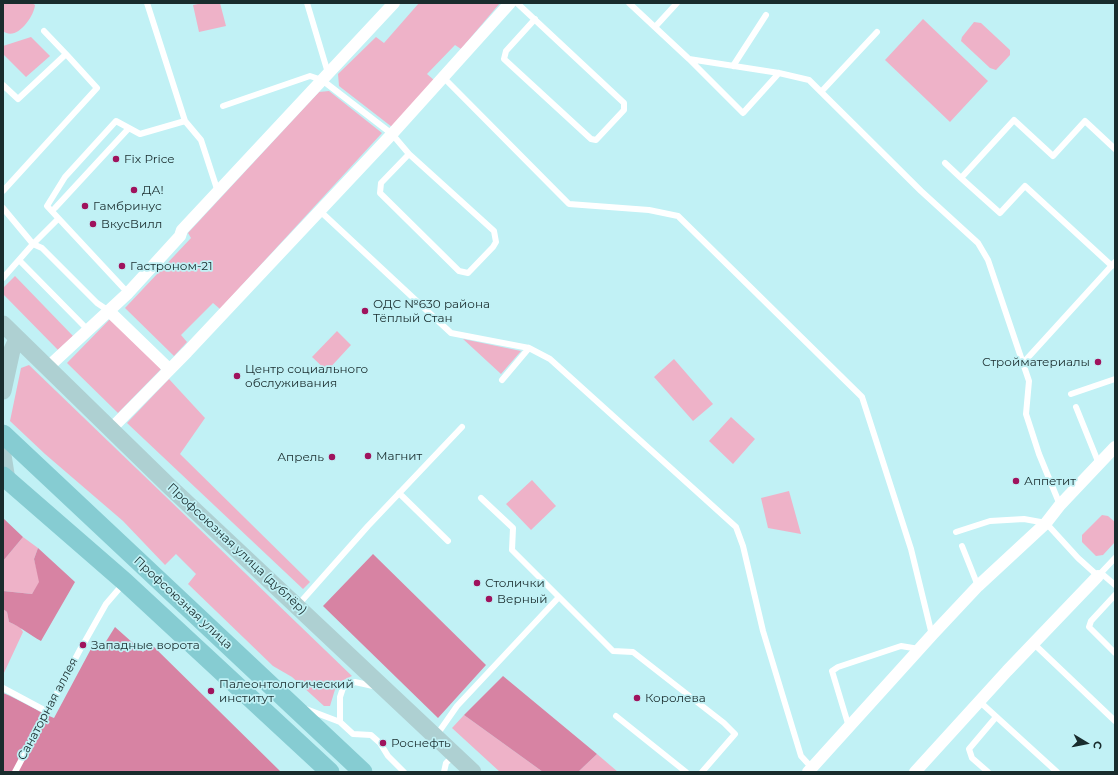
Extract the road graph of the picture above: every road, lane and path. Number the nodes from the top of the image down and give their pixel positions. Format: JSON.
{"nodes":[{"id":1,"x":147,"y":3,"type":"edge"},
{"id":2,"x":307,"y":3,"type":"edge"},
{"id":3,"x":394,"y":3,"type":"edge"},
{"id":4,"x":510,"y":3,"type":"edge"},
{"id":5,"x":517,"y":3,"type":"edge"},
{"id":6,"x":629,"y":3,"type":"edge"},
{"id":7,"x":677,"y":3,"type":"edge"},
{"id":8,"x":766,"y":15,"type":"dead end"},
{"id":9,"x":535,"y":19,"type":"junction"},
{"id":10,"x":655,"y":27,"type":"junction"},
{"id":11,"x":44,"y":30,"type":"dead end"},
{"id":12,"x":877,"y":32,"type":"dead end"},
{"id":13,"x":66,"y":54,"type":"junction"},
{"id":14,"x":689,"y":58,"type":"junction"},
{"id":15,"x":733,"y":66,"type":"junction"},
{"id":16,"x":779,"y":73,"type":"junction"},
{"id":17,"x":443,"y":76,"type":"junction"},
{"id":18,"x":325,"y":77,"type":"junction"},
{"id":19,"x":3,"y":85,"type":"edge"},
{"id":20,"x":821,"y":92,"type":"junction"},
{"id":21,"x":223,"y":106,"type":"dead end"},
{"id":22,"x":185,"y":121,"type":"junction"},
{"id":23,"x":129,"y":128,"type":"junction"},
{"id":24,"x":392,"y":134,"type":"junction"},
{"id":25,"x":1115,"y":149,"type":"edge"},
{"id":26,"x":409,"y":154,"type":"junction"},
{"id":27,"x":945,"y":163,"type":"dead end"},
{"id":28,"x":961,"y":178,"type":"junction"},
{"id":29,"x":3,"y":191,"type":"edge"},
{"id":30,"x":218,"y":192,"type":"junction"},
{"id":31,"x":3,"y":208,"type":"edge"},
{"id":32,"x":55,"y":208,"type":"dead end"},
{"id":33,"x":320,"y":211,"type":"junction"},
{"id":34,"x":58,"y":219,"type":"junction"},
{"id":35,"x":33,"y":244,"type":"junction"},
{"id":36,"x":19,"y":260,"type":"junction"},
{"id":37,"x":1113,"y":264,"type":"edge"},
{"id":38,"x":3,"y":278,"type":"edge"},
{"id":39,"x":128,"y":293,"type":"junction"},
{"id":40,"x":109,"y":311,"type":"junction"},
{"id":41,"x":3,"y":324,"type":"edge"},
{"id":42,"x":88,"y":330,"type":"junction"},
{"id":43,"x":17,"y":339,"type":"junction"},
{"id":44,"x":529,"y":348,"type":"junction"},
{"id":45,"x":1023,"y":363,"type":"junction"},
{"id":46,"x":47,"y":368,"type":"junction"},
{"id":47,"x":169,"y":369,"type":"junction"},
{"id":48,"x":1115,"y":379,"type":"edge"},
{"id":49,"x":502,"y":380,"type":"dead end"},
{"id":50,"x":4,"y":382,"type":"edge"},
{"id":51,"x":1071,"y":394,"type":"dead end"},
{"id":52,"x":1076,"y":407,"type":"dead end"},
{"id":53,"x":462,"y":427,"type":"dead end"},
{"id":54,"x":111,"y":429,"type":"junction"},
{"id":55,"x":3,"y":434,"type":"edge"},
{"id":56,"x":1115,"y":447,"type":"edge"},
{"id":57,"x":3,"y":455,"type":"edge"},
{"id":58,"x":1098,"y":464,"type":"junction"},
{"id":59,"x":5,"y":478,"type":"edge"},
{"id":60,"x":399,"y":493,"type":"junction"},
{"id":61,"x":480,"y":498,"type":"dead end"},
{"id":62,"x":1060,"y":505,"type":"junction"},
{"id":63,"x":1046,"y":523,"type":"junction"},
{"id":64,"x":956,"y":532,"type":"dead end"},
{"id":65,"x":448,"y":541,"type":"dead end"},
{"id":66,"x":962,"y":546,"type":"dead end"},
{"id":67,"x":1115,"y":558,"type":"edge"},
{"id":68,"x":1100,"y":574,"type":"junction"},
{"id":69,"x":125,"y":582,"type":"junction"},
{"id":70,"x":1115,"y":585,"type":"edge"},
{"id":71,"x":978,"y":586,"type":"junction"},
{"id":72,"x":1115,"y":595,"type":"edge"},
{"id":73,"x":559,"y":597,"type":"junction"},
{"id":74,"x":297,"y":606,"type":"junction"},
{"id":75,"x":932,"y":635,"type":"junction"},
{"id":76,"x":1033,"y":643,"type":"junction"},
{"id":77,"x":919,"y":650,"type":"junction"},
{"id":78,"x":1115,"y":653,"type":"edge"},
{"id":79,"x":3,"y":688,"type":"edge"},
{"id":80,"x":382,"y":688,"type":"junction"},
{"id":81,"x":287,"y":701,"type":"junction"},
{"id":82,"x":979,"y":701,"type":"junction"},
{"id":83,"x":46,"y":711,"type":"junction"},
{"id":84,"x":616,"y":716,"type":"dead end"},
{"id":85,"x":996,"y":717,"type":"junction"},
{"id":86,"x":1115,"y":720,"type":"edge"},
{"id":87,"x":340,"y":722,"type":"junction"},
{"id":88,"x":849,"y":727,"type":"junction"},
{"id":89,"x":435,"y":737,"type":"junction"},
{"id":90,"x":454,"y":755,"type":"junction"},
{"id":91,"x":810,"y":770,"type":"edge"},
{"id":92,"x":15,"y":772,"type":"edge"},
{"id":93,"x":330,"y":772,"type":"edge"},
{"id":94,"x":363,"y":772,"type":"edge"},
{"id":95,"x":404,"y":772,"type":"edge"},
{"id":96,"x":444,"y":772,"type":"edge"},
{"id":97,"x":473,"y":772,"type":"edge"},
{"id":98,"x":686,"y":772,"type":"edge"},
{"id":99,"x":702,"y":772,"type":"edge"},
{"id":100,"x":915,"y":772,"type":"edge"},
{"id":101,"x":988,"y":772,"type":"edge"},
{"id":102,"x":1057,"y":772,"type":"edge"}],
"edges":[{"from":1,"to":22,"type":"lane"},
{"from":2,"to":18,"type":"lane"},
{"from":3,"to":18,"type":"street"},
{"from":4,"to":17,"type":"street"},
{"from":5,"to":9,"type":"lane"},
{"from":6,"to":10,"type":"lane"},
{"from":7,"to":10,"type":"lane"},
{"from":8,"to":15,"type":"lane"},
{"from":9,"to":9,"type":"lane"},
{"from":10,"to":14,"type":"lane"},
{"from":11,"to":13,"type":"lane"},
{"from":12,"to":20,"type":"lane"},
{"from":13,"to":19,"type":"lane"},
{"from":13,"to":29,"type":"lane"},
{"from":14,"to":15,"type":"lane"},
{"from":14,"to":16,"type":"lane"},
{"from":15,"to":16,"type":"lane"},
{"from":16,"to":20,"type":"lane"},
{"from":17,"to":24,"type":"street"},
{"from":17,"to":75,"type":"lane"},
{"from":18,"to":21,"type":"lane"},
{"from":18,"to":24,"type":"lane"},
{"from":18,"to":30,"type":"street"},
{"from":20,"to":45,"type":"lane"},
{"from":22,"to":23,"type":"lane"},
{"from":22,"to":30,"type":"lane"},
{"from":23,"to":32,"type":"lane"},
{"from":23,"to":34,"type":"lane"},
{"from":24,"to":26,"type":"lane"},
{"from":24,"to":33,"type":"street"},
{"from":25,"to":28,"type":"lane"},
{"from":26,"to":26,"type":"lane"},
{"from":27,"to":28,"type":"lane"},
{"from":28,"to":37,"type":"lane"},
{"from":30,"to":39,"type":"street"},
{"from":31,"to":35,"type":"lane"},
{"from":33,"to":44,"type":"lane"},
{"from":33,"to":47,"type":"street"},
{"from":34,"to":35,"type":"lane"},
{"from":34,"to":39,"type":"lane"},
{"from":35,"to":36,"type":"lane"},
{"from":35,"to":40,"type":"lane"},
{"from":36,"to":38,"type":"lane"},
{"from":36,"to":42,"type":"lane"},
{"from":37,"to":45,"type":"lane"},
{"from":39,"to":40,"type":"street"},
{"from":40,"to":42,"type":"street"},
{"from":40,"to":47,"type":"street"},
{"from":41,"to":43,"type":"street","name":"Профсоюзная улица (дублёр)"},
{"from":42,"to":46,"type":"street"},
{"from":43,"to":46,"type":"street","name":"Профсоюзная улица (дублёр)"},
{"from":43,"to":50,"type":"street"},
{"from":44,"to":49,"type":"lane"},
{"from":44,"to":91,"type":"lane"},
{"from":45,"to":62,"type":"lane"},
{"from":46,"to":54,"type":"street","name":"Профсоюзная улица (дублёр)"},
{"from":47,"to":54,"type":"street"},
{"from":48,"to":51,"type":"lane"},
{"from":52,"to":58,"type":"lane"},
{"from":53,"to":60,"type":"lane"},
{"from":54,"to":74,"type":"street","name":"Профсоюзная улица (дублёр)"},
{"from":55,"to":81,"type":"main road","name":"Профсоюзная улица"},
{"from":56,"to":58,"type":"street"},
{"from":57,"to":59,"type":"street"},
{"from":58,"to":62,"type":"street"},
{"from":59,"to":69,"type":"main road","name":"Профсоюзная улица"},
{"from":60,"to":65,"type":"lane"},
{"from":60,"to":74,"type":"lane"},
{"from":61,"to":73,"type":"lane"},
{"from":62,"to":63,"type":"street"},
{"from":63,"to":64,"type":"lane"},
{"from":63,"to":68,"type":"lane"},
{"from":63,"to":71,"type":"street"},
{"from":66,"to":71,"type":"lane"},
{"from":67,"to":68,"type":"lane"},
{"from":68,"to":70,"type":"lane"},
{"from":68,"to":76,"type":"street"},
{"from":69,"to":83,"type":"lane","name":"Санаторная аллея"},
{"from":69,"to":93,"type":"main road","name":"Профсоюзная улица"},
{"from":71,"to":75,"type":"street"},
{"from":72,"to":78,"type":"lane"},
{"from":73,"to":89,"type":"lane"},
{"from":73,"to":99,"type":"lane"},
{"from":74,"to":80,"type":"street","name":"Профсоюзная улица (дублёр)"},
{"from":75,"to":77,"type":"street"},
{"from":76,"to":82,"type":"street"},
{"from":76,"to":86,"type":"lane"},
{"from":77,"to":88,"type":"street"},
{"from":77,"to":88,"type":"lane"},
{"from":79,"to":83,"type":"lane"},
{"from":80,"to":87,"type":"lane"},
{"from":80,"to":89,"type":"street","name":"Профсоюзная улица (дублёр)"},
{"from":81,"to":87,"type":"lane"},
{"from":81,"to":94,"type":"main road","name":"Профсоюзная улица"},
{"from":82,"to":85,"type":"lane"},
{"from":82,"to":100,"type":"street"},
{"from":83,"to":92,"type":"lane","name":"Санаторная аллея"},
{"from":84,"to":98,"type":"lane"},
{"from":85,"to":101,"type":"lane"},
{"from":85,"to":102,"type":"lane"},
{"from":87,"to":95,"type":"lane"},
{"from":88,"to":91,"type":"street"},
{"from":89,"to":90,"type":"street","name":"Профсоюзная улица (дублёр)"},
{"from":90,"to":96,"type":"lane"},
{"from":90,"to":97,"type":"street","name":"Профсоюзная улица (дублёр)"}]}
